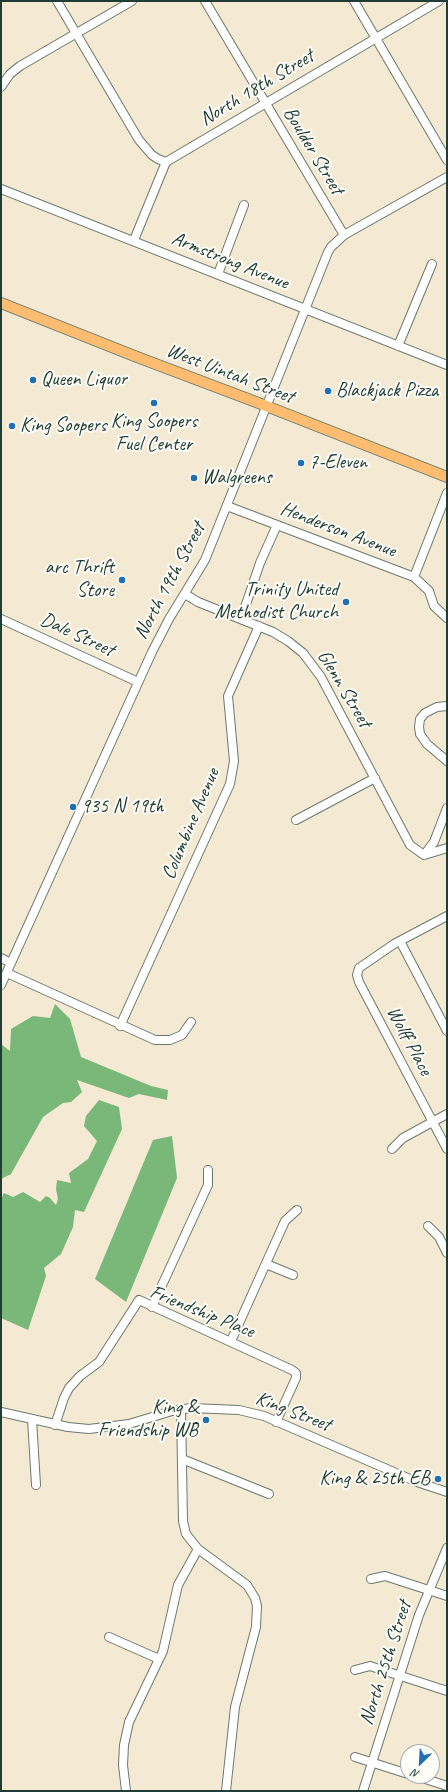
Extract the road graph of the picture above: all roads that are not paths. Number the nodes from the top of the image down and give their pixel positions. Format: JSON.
{"nodes":[{"id":1,"x":57,"y":1,"type":"edge"},
{"id":2,"x":132,"y":1,"type":"edge"},
{"id":3,"x":205,"y":1,"type":"edge"},
{"id":4,"x":354,"y":1,"type":"edge"},
{"id":5,"x":439,"y":1,"type":"edge"},
{"id":6,"x":77,"y":34,"type":"junction"},
{"id":7,"x":376,"y":38,"type":"junction"},
{"id":8,"x":1,"y":87,"type":"edge"},
{"id":9,"x":264,"y":103,"type":"junction"},
{"id":10,"x":447,"y":160,"type":"edge"},
{"id":11,"x":166,"y":162,"type":"junction"},
{"id":12,"x":447,"y":177,"type":"edge"},
{"id":13,"x":1,"y":189,"type":"edge"},
{"id":14,"x":244,"y":205,"type":"dead end"},
{"id":15,"x":344,"y":235,"type":"junction"},
{"id":16,"x":134,"y":240,"type":"junction"},
{"id":17,"x":432,"y":264,"type":"dead end"},
{"id":18,"x":218,"y":274,"type":"junction"},
{"id":19,"x":1,"y":303,"type":"edge"},
{"id":20,"x":304,"y":309,"type":"junction"},
{"id":21,"x":398,"y":346,"type":"junction"},
{"id":22,"x":447,"y":365,"type":"edge"},
{"id":23,"x":266,"y":406,"type":"junction"},
{"id":24,"x":447,"y":477,"type":"edge"},
{"id":25,"x":447,"y":494,"type":"edge"},
{"id":26,"x":227,"y":506,"type":"junction"},
{"id":27,"x":277,"y":525,"type":"junction"},
{"id":28,"x":414,"y":578,"type":"junction"},
{"id":29,"x":185,"y":594,"type":"junction"},
{"id":30,"x":447,"y":618,"type":"edge"},
{"id":31,"x":1,"y":619,"type":"edge"},
{"id":32,"x":241,"y":619,"type":"junction"},
{"id":33,"x":259,"y":626,"type":"junction"},
{"id":34,"x":138,"y":682,"type":"junction"},
{"id":35,"x":447,"y":706,"type":"edge"},
{"id":36,"x":447,"y":761,"type":"edge"},
{"id":37,"x":375,"y":778,"type":"junction"},
{"id":38,"x":447,"y":808,"type":"edge"},
{"id":39,"x":296,"y":820,"type":"dead end"},
{"id":40,"x":445,"y":822,"type":"edge"},
{"id":41,"x":447,"y":848,"type":"edge"},
{"id":42,"x":424,"y":855,"type":"junction"},
{"id":43,"x":447,"y":916,"type":"edge"},
{"id":44,"x":400,"y":941,"type":"junction"},
{"id":45,"x":1,"y":958,"type":"edge"},
{"id":46,"x":11,"y":963,"type":"junction"},
{"id":47,"x":7,"y":973,"type":"junction"},
{"id":48,"x":1,"y":985,"type":"edge"},
{"id":49,"x":191,"y":1022,"type":"dead end"},
{"id":50,"x":120,"y":1026,"type":"junction"},
{"id":51,"x":447,"y":1031,"type":"edge"},
{"id":52,"x":447,"y":1114,"type":"edge"},
{"id":53,"x":432,"y":1122,"type":"junction"},
{"id":54,"x":392,"y":1149,"type":"dead end"},
{"id":55,"x":447,"y":1149,"type":"edge"},
{"id":56,"x":208,"y":1170,"type":"dead end"},
{"id":57,"x":297,"y":1210,"type":"dead end"},
{"id":58,"x":428,"y":1226,"type":"dead end"},
{"id":59,"x":447,"y":1253,"type":"edge"},
{"id":60,"x":266,"y":1264,"type":"junction"},
{"id":61,"x":293,"y":1275,"type":"dead end"},
{"id":62,"x":152,"y":1306,"type":"junction"},
{"id":63,"x":230,"y":1341,"type":"junction"},
{"id":64,"x":181,"y":1410,"type":"junction"},
{"id":65,"x":1,"y":1412,"type":"edge"},
{"id":66,"x":32,"y":1419,"type":"junction"},
{"id":67,"x":276,"y":1422,"type":"junction"},
{"id":68,"x":55,"y":1425,"type":"junction"},
{"id":69,"x":182,"y":1458,"type":"junction"},
{"id":70,"x":36,"y":1485,"type":"dead end"},
{"id":71,"x":447,"y":1492,"type":"edge"},
{"id":72,"x":269,"y":1494,"type":"dead end"},
{"id":73,"x":447,"y":1548,"type":"edge"},
{"id":74,"x":198,"y":1549,"type":"junction"},
{"id":75,"x":371,"y":1579,"type":"dead end"},
{"id":76,"x":428,"y":1590,"type":"junction"},
{"id":77,"x":447,"y":1596,"type":"edge"},
{"id":78,"x":109,"y":1637,"type":"dead end"},
{"id":79,"x":159,"y":1659,"type":"junction"},
{"id":80,"x":355,"y":1670,"type":"dead end"},
{"id":81,"x":400,"y":1676,"type":"junction"},
{"id":82,"x":447,"y":1691,"type":"edge"},
{"id":83,"x":356,"y":1757,"type":"dead end"},
{"id":84,"x":371,"y":1762,"type":"junction"},
{"id":85,"x":400,"y":1771,"type":"edge"},
{"id":86,"x":126,"y":1791,"type":"edge"},
{"id":87,"x":226,"y":1791,"type":"edge"},
{"id":88,"x":363,"y":1791,"type":"edge"}],
"edges":[{"from":1,"to":6,"type":"street"},
{"from":2,"to":6,"type":"street"},
{"from":3,"to":9,"type":"street","name":"Boulder Street"},
{"from":4,"to":7,"type":"street"},
{"from":5,"to":7,"type":"street","name":"North 18th Street"},
{"from":6,"to":8,"type":"street"},
{"from":6,"to":11,"type":"street"},
{"from":7,"to":9,"type":"street","name":"North 18th Street"},
{"from":7,"to":10,"type":"street"},
{"from":9,"to":11,"type":"street","name":"North 18th Street"},
{"from":9,"to":15,"type":"street","name":"Boulder Street"},
{"from":11,"to":16,"type":"street"},
{"from":12,"to":15,"type":"street","name":"North 19th Street"},
{"from":13,"to":16,"type":"street","name":"Armstrong Avenue"},
{"from":14,"to":18,"type":"street"},
{"from":15,"to":20,"type":"street","name":"North 19th Street"},
{"from":16,"to":18,"type":"street","name":"Armstrong Avenue"},
{"from":17,"to":21,"type":"street"},
{"from":18,"to":20,"type":"street","name":"Armstrong Avenue"},
{"from":19,"to":23,"type":"main road","name":"West Uintah Street"},
{"from":20,"to":21,"type":"street","name":"Armstrong Avenue"},
{"from":20,"to":23,"type":"street","name":"North 19th Street"},
{"from":21,"to":22,"type":"street","name":"Armstrong Avenue"},
{"from":23,"to":24,"type":"main road","name":"West Uintah Street"},
{"from":23,"to":26,"type":"street","name":"North 19th Street"},
{"from":25,"to":28,"type":"street"},
{"from":26,"to":27,"type":"street","name":"Henderson Avenue"},
{"from":26,"to":29,"type":"street","name":"North 19th Street"},
{"from":27,"to":28,"type":"street","name":"Henderson Avenue"},
{"from":27,"to":32,"type":"street"},
{"from":28,"to":30,"type":"street","name":"Henderson Avenue"},
{"from":29,"to":32,"type":"street","name":"Glenn Street"},
{"from":29,"to":34,"type":"street","name":"North 19th Street"},
{"from":31,"to":34,"type":"street","name":"Dale Street"},
{"from":32,"to":33,"type":"street","name":"Glenn Street"},
{"from":33,"to":37,"type":"street","name":"Glenn Street"},
{"from":33,"to":50,"type":"street","name":"Columbine Avenue"},
{"from":34,"to":46,"type":"street","name":"North 19th Street"},
{"from":35,"to":36,"type":"street"},
{"from":37,"to":39,"type":"street"},
{"from":37,"to":42,"type":"street","name":"Glenn Street"},
{"from":38,"to":40,"type":"street"},
{"from":40,"to":42,"type":"street"},
{"from":41,"to":42,"type":"street"},
{"from":43,"to":44,"type":"street"},
{"from":44,"to":51,"type":"street"},
{"from":44,"to":53,"type":"street","name":"Wolff Place"},
{"from":45,"to":46,"type":"street"},
{"from":46,"to":47,"type":"street","name":"North 19th Street"},
{"from":47,"to":48,"type":"street","name":"North 19th Street"},
{"from":47,"to":50,"type":"street"},
{"from":49,"to":50,"type":"street"},
{"from":52,"to":53,"type":"street"},
{"from":53,"to":54,"type":"street"},
{"from":53,"to":55,"type":"street","name":"Wolff Place"},
{"from":56,"to":62,"type":"street"},
{"from":57,"to":60,"type":"street"},
{"from":58,"to":59,"type":"street"},
{"from":60,"to":61,"type":"street"},
{"from":60,"to":63,"type":"street"},
{"from":62,"to":63,"type":"street","name":"Friendship Place"},
{"from":62,"to":68,"type":"street","name":"Friendship Place"},
{"from":63,"to":67,"type":"street","name":"Friendship Place"},
{"from":64,"to":67,"type":"street","name":"King Street"},
{"from":64,"to":68,"type":"street","name":"King Street"},
{"from":64,"to":69,"type":"street"},
{"from":65,"to":66,"type":"street","name":"King Street"},
{"from":66,"to":68,"type":"street","name":"King Street"},
{"from":66,"to":70,"type":"street"},
{"from":67,"to":71,"type":"street","name":"King Street"},
{"from":69,"to":72,"type":"street"},
{"from":69,"to":74,"type":"street"},
{"from":73,"to":76,"type":"street","name":"North 25th Street"},
{"from":74,"to":79,"type":"street"},
{"from":74,"to":87,"type":"street"},
{"from":75,"to":76,"type":"street"},
{"from":76,"to":77,"type":"street"},
{"from":76,"to":81,"type":"street","name":"North 25th Street"},
{"from":78,"to":79,"type":"street"},
{"from":79,"to":86,"type":"street"},
{"from":80,"to":81,"type":"street"},
{"from":81,"to":82,"type":"street"},
{"from":81,"to":84,"type":"street","name":"North 25th Street"},
{"from":83,"to":84,"type":"street"},
{"from":84,"to":85,"type":"street"},
{"from":84,"to":88,"type":"street","name":"North 25th Street"}]}
